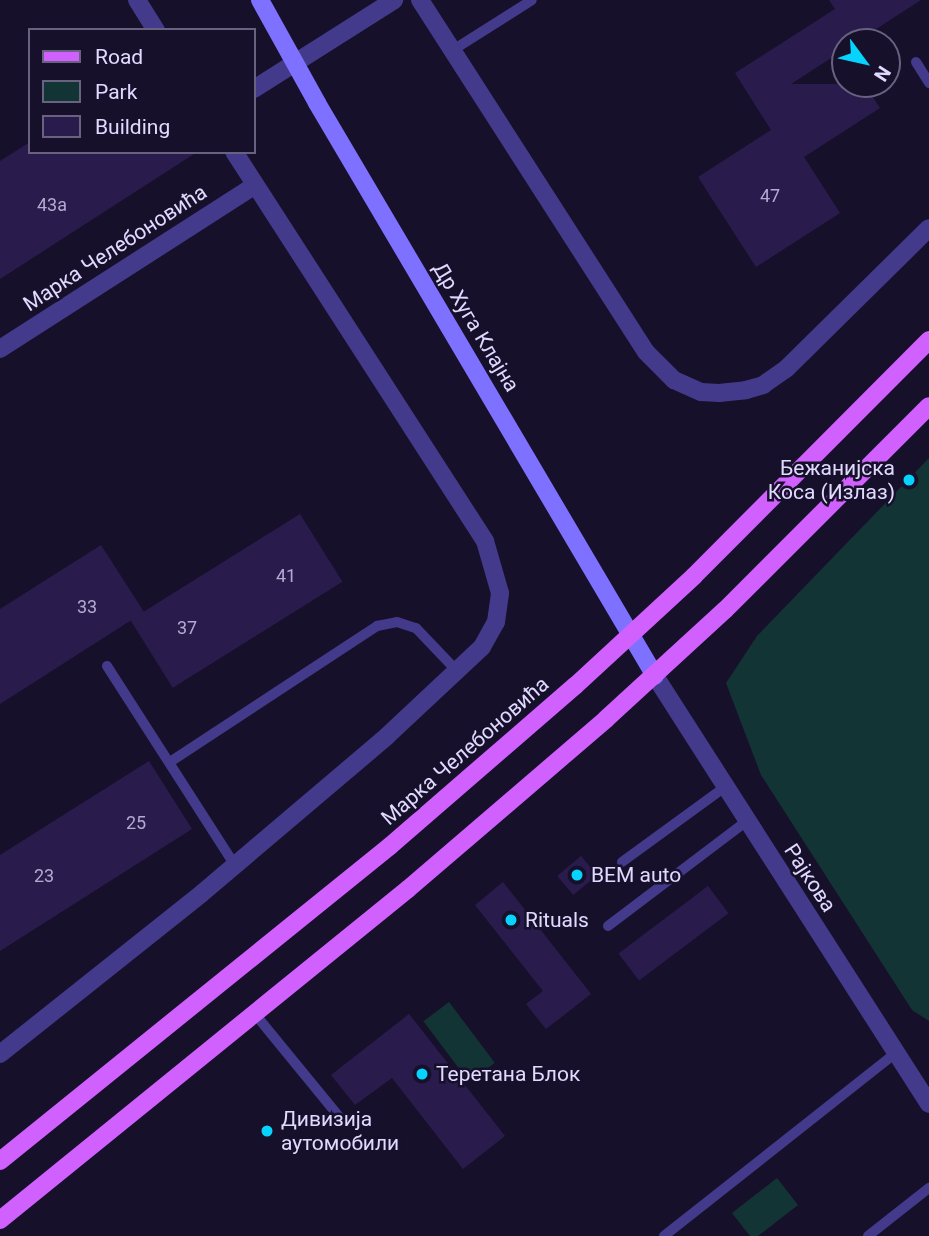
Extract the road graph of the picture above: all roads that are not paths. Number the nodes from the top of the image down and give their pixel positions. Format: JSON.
{"nodes":[{"id":1,"x":137,"y":0,"type":"edge"},
{"id":2,"x":260,"y":0,"type":"edge"},
{"id":3,"x":394,"y":0,"type":"edge"},
{"id":4,"x":420,"y":0,"type":"edge"},
{"id":5,"x":532,"y":0,"type":"edge"},
{"id":6,"x":155,"y":28,"type":"edge"},
{"id":7,"x":453,"y":50,"type":"junction"},
{"id":8,"x":916,"y":62,"type":"dead end"},
{"id":9,"x":295,"y":64,"type":"junction"},
{"id":10,"x":929,"y":83,"type":"edge"},
{"id":11,"x":256,"y":88,"type":"edge"},
{"id":12,"x":235,"y":154,"type":"edge"},
{"id":13,"x":254,"y":185,"type":"junction"},
{"id":14,"x":929,"y":228,"type":"edge"},
{"id":15,"x":929,"y":340,"type":"edge"},
{"id":16,"x":0,"y":349,"type":"edge"},
{"id":17,"x":929,"y":406,"type":"edge"},
{"id":18,"x":632,"y":636,"type":"junction"},
{"id":19,"x":107,"y":666,"type":"dead end"},
{"id":20,"x":457,"y":671,"type":"junction"},
{"id":21,"x":655,"y":676,"type":"junction"},
{"id":22,"x":170,"y":762,"type":"junction"},
{"id":23,"x":726,"y":787,"type":"junction"},
{"id":24,"x":747,"y":821,"type":"junction"},
{"id":25,"x":622,"y":862,"type":"dead end"},
{"id":26,"x":236,"y":865,"type":"junction"},
{"id":27,"x":608,"y":926,"type":"dead end"},
{"id":28,"x":256,"y":1014,"type":"junction"},
{"id":29,"x":896,"y":1053,"type":"junction"},
{"id":30,"x":0,"y":1054,"type":"edge"},
{"id":31,"x":929,"y":1104,"type":"edge"},
{"id":32,"x":341,"y":1119,"type":"dead end"},
{"id":33,"x":0,"y":1161,"type":"edge"},
{"id":34,"x":929,"y":1188,"type":"edge"},
{"id":35,"x":0,"y":1220,"type":"edge"},
{"id":36,"x":664,"y":1236,"type":"edge"},
{"id":37,"x":868,"y":1236,"type":"edge"}],
"edges":[{"from":1,"to":6,"type":"street"},
{"from":2,"to":9,"type":"main road","name":"Др Хуга Клајна"},
{"from":3,"to":9,"type":"street"},
{"from":4,"to":7,"type":"street"},
{"from":5,"to":7,"type":"lane"},
{"from":7,"to":14,"type":"street"},
{"from":8,"to":10,"type":"lane"},
{"from":9,"to":11,"type":"street"},
{"from":9,"to":18,"type":"main road","name":"Др Хуга Клајна"},
{"from":12,"to":13,"type":"street"},
{"from":13,"to":16,"type":"street","name":"Марка Челебоновића"},
{"from":13,"to":20,"type":"street"},
{"from":15,"to":18,"type":"main road","name":"Марка Челебоновића"},
{"from":17,"to":21,"type":"main road"},
{"from":18,"to":21,"type":"main road","name":"Др Хуга Клајна"},
{"from":18,"to":33,"type":"main road","name":"Марка Челебоновића"},
{"from":19,"to":22,"type":"lane"},
{"from":20,"to":22,"type":"lane"},
{"from":20,"to":26,"type":"street"},
{"from":21,"to":23,"type":"street","name":"Рајкова"},
{"from":21,"to":28,"type":"main road"},
{"from":22,"to":26,"type":"lane"},
{"from":23,"to":24,"type":"street","name":"Рајкова"},
{"from":23,"to":25,"type":"lane"},
{"from":24,"to":27,"type":"lane"},
{"from":24,"to":29,"type":"street","name":"Рајкова"},
{"from":26,"to":30,"type":"street"},
{"from":28,"to":32,"type":"lane"},
{"from":28,"to":35,"type":"main road"},
{"from":29,"to":31,"type":"street","name":"Рајкова"},
{"from":29,"to":36,"type":"lane"},
{"from":34,"to":37,"type":"lane"}]}
